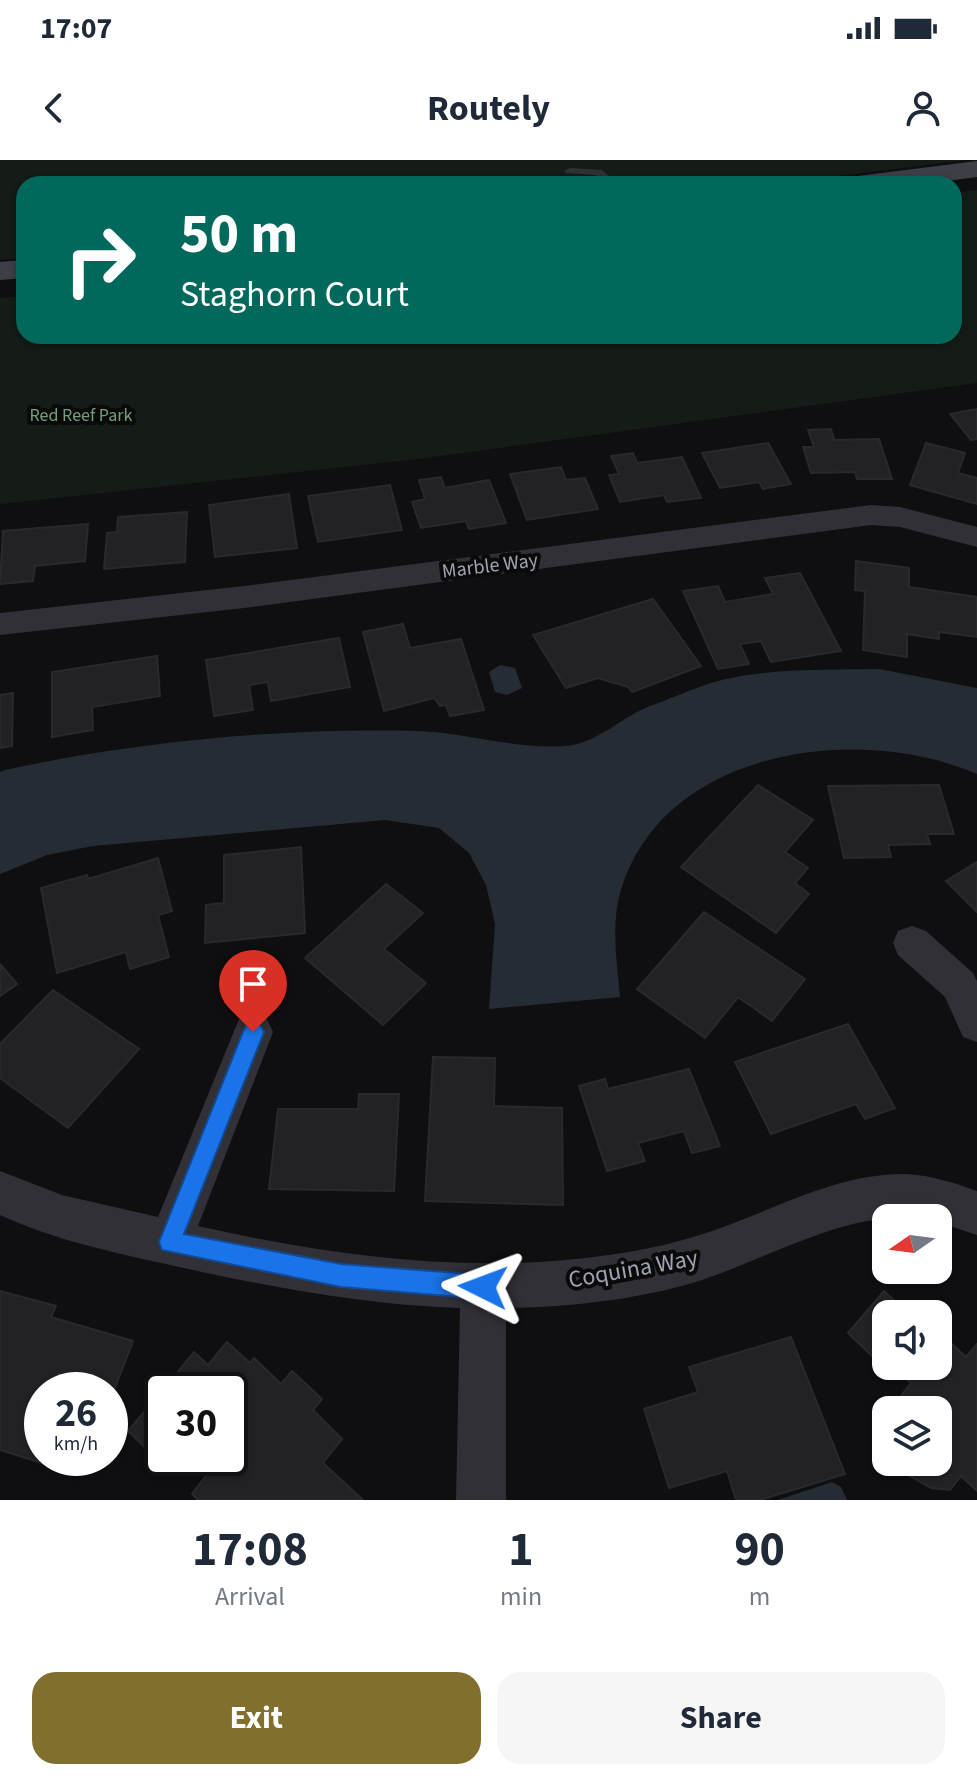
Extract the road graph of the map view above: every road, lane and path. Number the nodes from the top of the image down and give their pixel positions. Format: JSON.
{"nodes":[{"id":1,"x":977,"y":169,"type":"edge"},
{"id":2,"x":570,"y":171,"type":"dead end"},
{"id":3,"x":603,"y":176,"type":"edge"},
{"id":4,"x":921,"y":176,"type":"edge"},
{"id":5,"x":977,"y":537,"type":"edge"},
{"id":6,"x":0,"y":624,"type":"edge"},
{"id":7,"x":912,"y":943,"type":"dead end"},
{"id":8,"x":977,"y":1024,"type":"edge"},
{"id":9,"x":253,"y":1032,"type":"dead end"},
{"id":10,"x":0,"y":1193,"type":"edge"},
{"id":11,"x":977,"y":1213,"type":"edge"},
{"id":12,"x":170,"y":1242,"type":"junction"},
{"id":13,"x":483,"y":1287,"type":"junction"},
{"id":14,"x":481,"y":1500,"type":"edge"}],
"edges":[{"from":1,"to":4,"type":"main road"},
{"from":2,"to":3,"type":"lane"},
{"from":5,"to":6,"type":"street","name":"Marble Way"},
{"from":7,"to":8,"type":"street"},
{"from":9,"to":12,"type":"street"},
{"from":10,"to":12,"type":"street","name":"Coquina Way"},
{"from":11,"to":13,"type":"street","name":"Coquina Way"},
{"from":12,"to":13,"type":"street","name":"Coquina Way"},
{"from":13,"to":14,"type":"street"}]}
